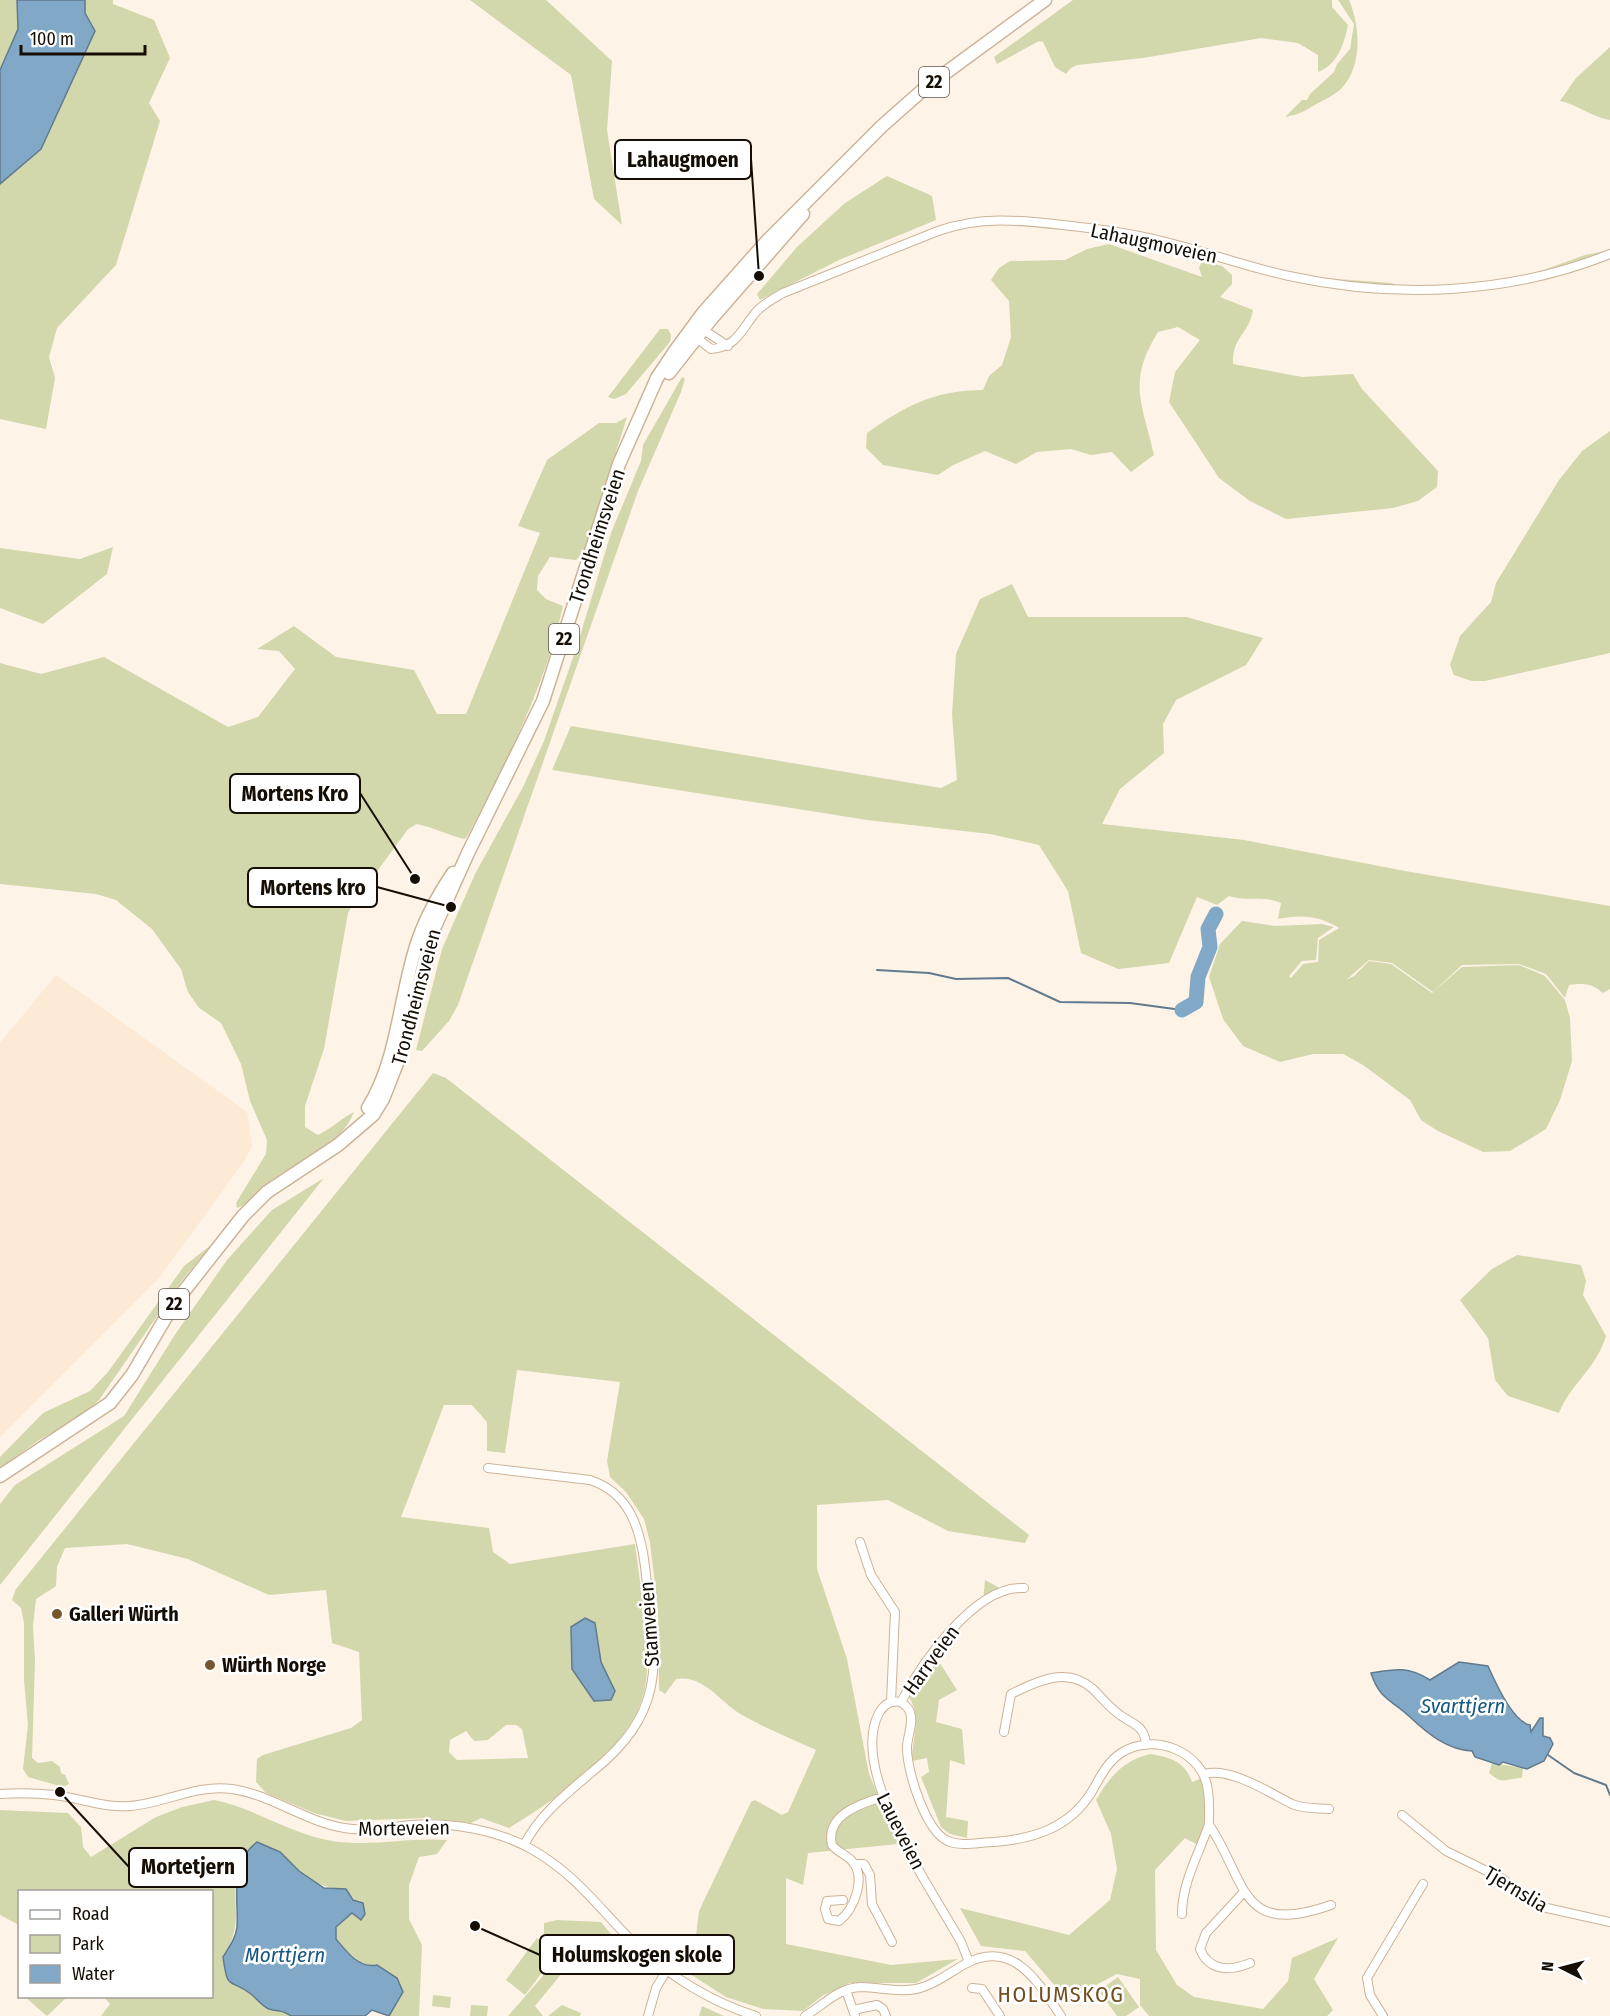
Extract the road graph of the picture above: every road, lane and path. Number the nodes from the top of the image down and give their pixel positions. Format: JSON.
{"nodes":[{"id":1,"x":1045,"y":0,"type":"edge"},
{"id":2,"x":1610,"y":254,"type":"edge"},
{"id":3,"x":697,"y":332,"type":"junction"},
{"id":4,"x":728,"y":346,"type":"junction"},
{"id":5,"x":488,"y":1468,"type":"dead end"},
{"id":6,"x":0,"y":1476,"type":"edge"},
{"id":7,"x":860,"y":1542,"type":"dead end"},
{"id":8,"x":1024,"y":1588,"type":"dead end"},
{"id":9,"x":891,"y":1702,"type":"junction"},
{"id":10,"x":901,"y":1702,"type":"junction"},
{"id":11,"x":1004,"y":1732,"type":"dead end"},
{"id":12,"x":1146,"y":1744,"type":"junction"},
{"id":13,"x":1204,"y":1774,"type":"junction"},
{"id":14,"x":0,"y":1794,"type":"edge"},
{"id":15,"x":882,"y":1797,"type":"junction"},
{"id":16,"x":1329,"y":1809,"type":"dead end"},
{"id":17,"x":1402,"y":1815,"type":"dead end"},
{"id":18,"x":1209,"y":1826,"type":"junction"},
{"id":19,"x":524,"y":1845,"type":"junction"},
{"id":20,"x":854,"y":1864,"type":"junction"},
{"id":21,"x":1423,"y":1884,"type":"dead end"},
{"id":22,"x":1243,"y":1893,"type":"junction"},
{"id":23,"x":843,"y":1900,"type":"dead end"},
{"id":24,"x":1331,"y":1905,"type":"dead end"},
{"id":25,"x":1182,"y":1914,"type":"dead end"},
{"id":26,"x":1610,"y":1922,"type":"edge"},
{"id":27,"x":892,"y":1942,"type":"dead end"},
{"id":28,"x":969,"y":1962,"type":"junction"},
{"id":29,"x":1250,"y":1963,"type":"dead end"},
{"id":30,"x":668,"y":1968,"type":"junction"},
{"id":31,"x":972,"y":1988,"type":"dead end"},
{"id":32,"x":846,"y":1990,"type":"junction"},
{"id":33,"x":854,"y":2013,"type":"edge"},
{"id":34,"x":1056,"y":2013,"type":"edge"},
{"id":35,"x":648,"y":2016,"type":"edge"},
{"id":36,"x":756,"y":2016,"type":"edge"},
{"id":37,"x":805,"y":2016,"type":"edge"},
{"id":38,"x":886,"y":2016,"type":"edge"},
{"id":39,"x":1000,"y":2016,"type":"edge"},
{"id":40,"x":1383,"y":2016,"type":"edge"}],
"edges":[{"from":1,"to":3,"type":"main road","name":"Trondheimsveien","number":"22"},
{"from":2,"to":4,"type":"street","name":"Lahaugmoveien"},
{"from":3,"to":4,"type":"street"},
{"from":3,"to":4,"type":"street"},
{"from":3,"to":6,"type":"main road","name":"Trondheimsveien","number":"22"},
{"from":5,"to":19,"type":"street","name":"Stamveien"},
{"from":7,"to":9,"type":"street"},
{"from":8,"to":10,"type":"street","name":"Harrveien"},
{"from":9,"to":10,"type":"street"},
{"from":9,"to":15,"type":"street","name":"Laueveien"},
{"from":10,"to":12,"type":"street","name":"Laueveien"},
{"from":11,"to":12,"type":"street"},
{"from":12,"to":13,"type":"street"},
{"from":13,"to":16,"type":"street"},
{"from":13,"to":18,"type":"street"},
{"from":14,"to":19,"type":"street","name":"Morteveien"},
{"from":15,"to":20,"type":"street"},
{"from":15,"to":28,"type":"street","name":"Laueveien"},
{"from":17,"to":26,"type":"street","name":"Tjernslia"},
{"from":18,"to":22,"type":"street"},
{"from":18,"to":25,"type":"street"},
{"from":19,"to":30,"type":"street","name":"Morteveien"},
{"from":20,"to":23,"type":"street"},
{"from":20,"to":27,"type":"street"},
{"from":21,"to":40,"type":"street"},
{"from":22,"to":24,"type":"street"},
{"from":22,"to":29,"type":"street"},
{"from":28,"to":32,"type":"street"},
{"from":28,"to":34,"type":"street"},
{"from":30,"to":35,"type":"street"},
{"from":30,"to":36,"type":"street","name":"Morteveien"},
{"from":31,"to":39,"type":"street"},
{"from":32,"to":33,"type":"street"},
{"from":32,"to":37,"type":"street"},
{"from":33,"to":38,"type":"street"}]}
